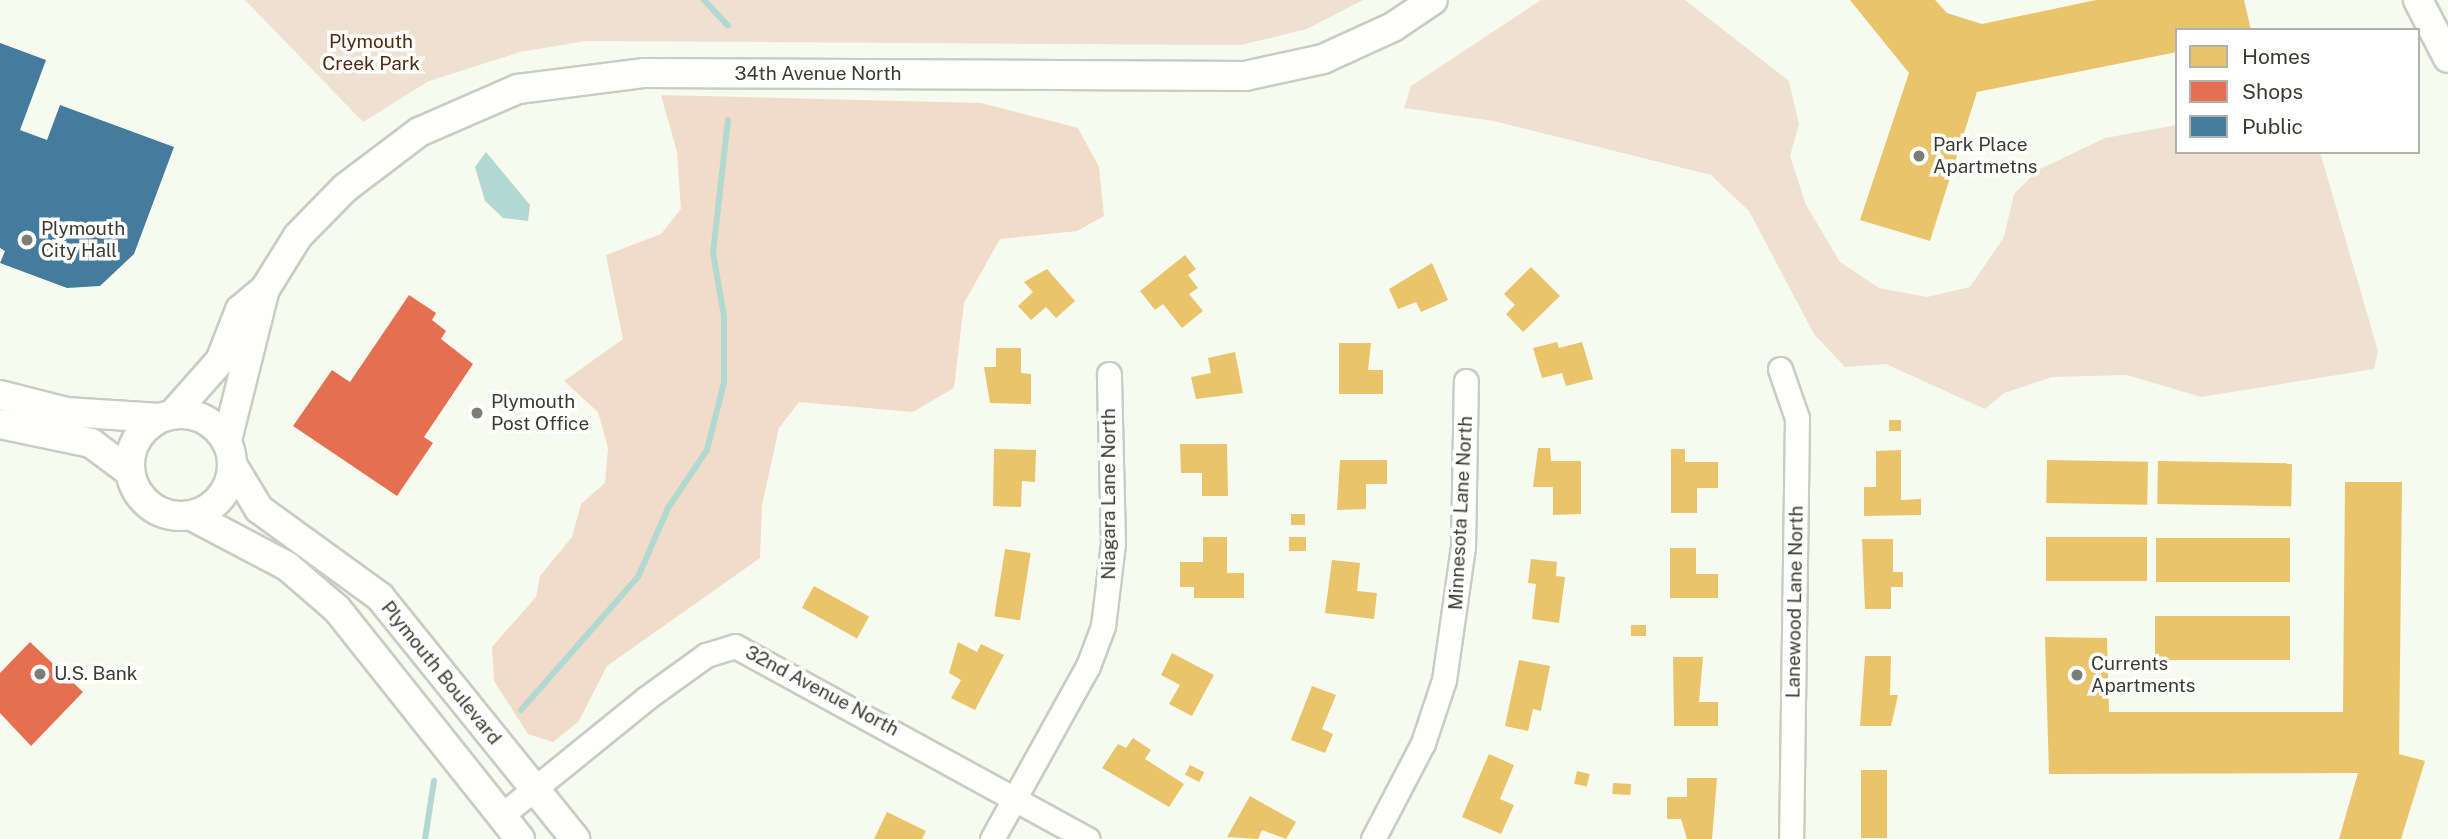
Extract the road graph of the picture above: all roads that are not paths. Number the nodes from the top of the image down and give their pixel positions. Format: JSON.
{"nodes":[{"id":1,"x":1433,"y":0,"type":"edge"},
{"id":2,"x":2418,"y":0,"type":"edge"},
{"id":3,"x":2448,"y":58,"type":"edge"},
{"id":4,"x":264,"y":289,"type":"junction"},
{"id":5,"x":1780,"y":369,"type":"dead end"},
{"id":6,"x":1109,"y":374,"type":"dead end"},
{"id":7,"x":1466,"y":381,"type":"dead end"},
{"id":8,"x":0,"y":395,"type":"edge"},
{"id":9,"x":166,"y":416,"type":"junction"},
{"id":10,"x":0,"y":424,"type":"edge"},
{"id":11,"x":230,"y":453,"type":"junction"},
{"id":12,"x":130,"y":472,"type":"junction"},
{"id":13,"x":192,"y":516,"type":"junction"},
{"id":14,"x":536,"y":787,"type":"junction"},
{"id":15,"x":1015,"y":798,"type":"junction"},
{"id":16,"x":502,"y":815,"type":"junction"},
{"id":17,"x":520,"y":839,"type":"edge"},
{"id":18,"x":575,"y":839,"type":"edge"},
{"id":19,"x":992,"y":839,"type":"edge"},
{"id":20,"x":1088,"y":839,"type":"edge"},
{"id":21,"x":1373,"y":839,"type":"edge"},
{"id":22,"x":1791,"y":839,"type":"edge"}],
"edges":[{"from":1,"to":4,"type":"street","name":"34th Avenue North"},
{"from":2,"to":3,"type":"street"},
{"from":4,"to":9,"type":"street","name":"34th Avenue North"},
{"from":4,"to":11,"type":"street","name":"34th Avenue North"},
{"from":5,"to":22,"type":"street","name":"Lanewood Lane North"},
{"from":6,"to":15,"type":"street","name":"Niagara Lane North"},
{"from":7,"to":21,"type":"street","name":"Minnesota Lane North"},
{"from":8,"to":9,"type":"street"},
{"from":9,"to":11,"type":"street"},
{"from":9,"to":12,"type":"street"},
{"from":10,"to":12,"type":"street"},
{"from":11,"to":13,"type":"street"},
{"from":11,"to":14,"type":"street","name":"Plymouth Boulevard"},
{"from":12,"to":13,"type":"street"},
{"from":13,"to":16,"type":"street","name":"Plymouth Boulevard"},
{"from":14,"to":15,"type":"street","name":"32nd Avenue North"},
{"from":14,"to":16,"type":"street","name":"32nd Avenue North"},
{"from":14,"to":18,"type":"street","name":"Plymouth Boulevard"},
{"from":15,"to":19,"type":"street","name":"Niagara Lane North"},
{"from":15,"to":20,"type":"street","name":"32nd Avenue North"},
{"from":16,"to":17,"type":"street","name":"Plymouth Boulevard"}]}
